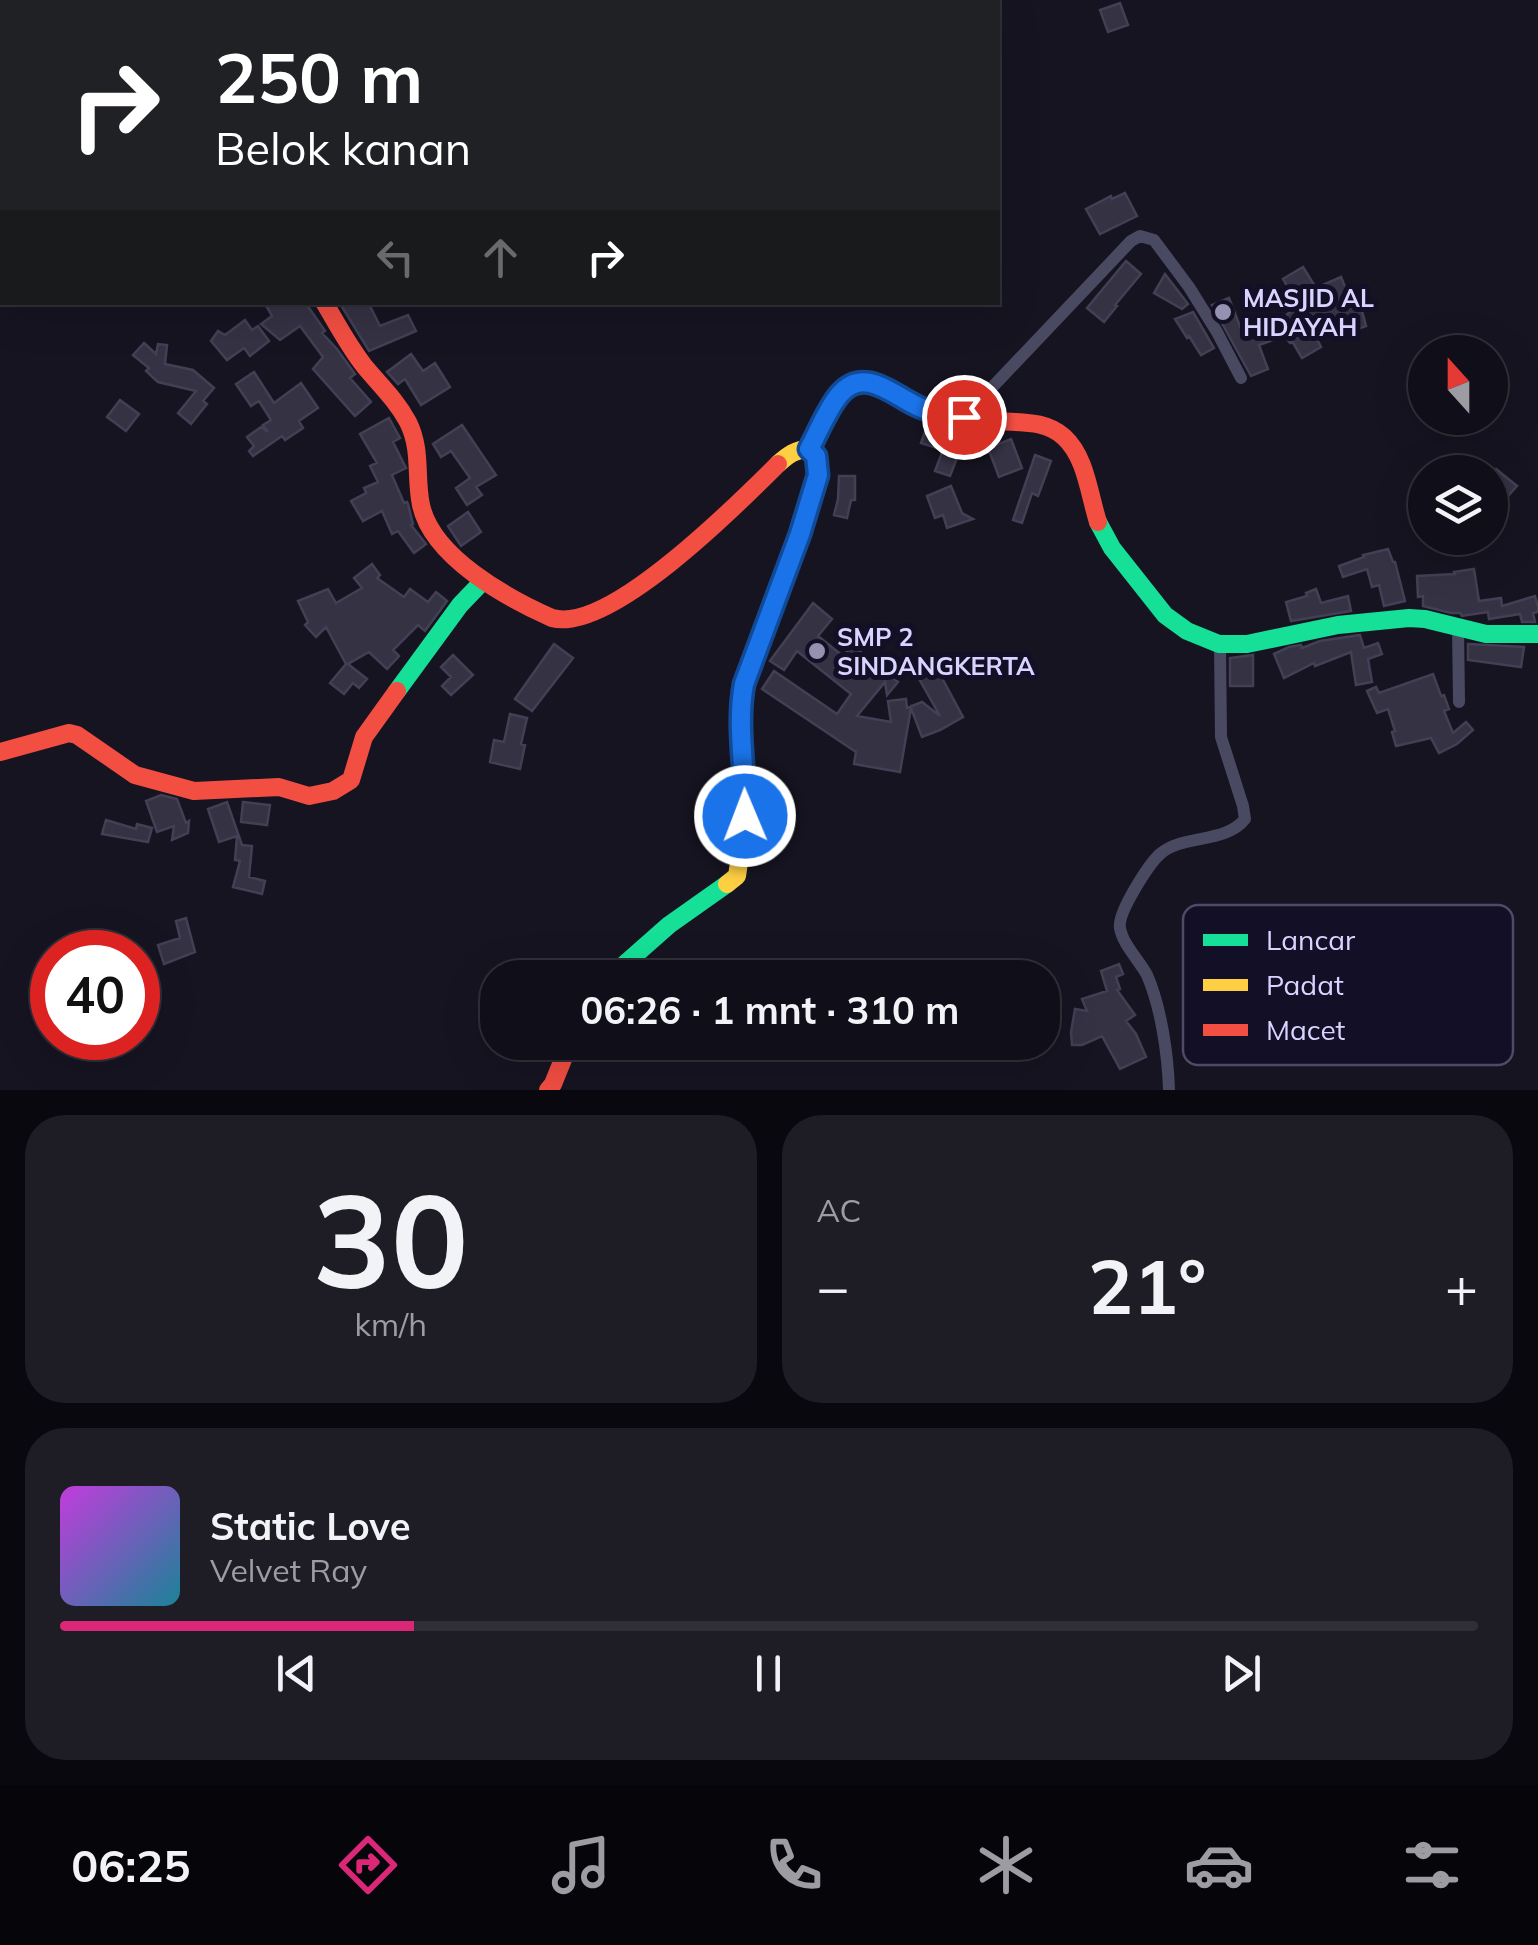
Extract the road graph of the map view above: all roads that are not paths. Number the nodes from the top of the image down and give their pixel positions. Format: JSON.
{"nodes":[{"id":1,"x":326,"y":305,"type":"edge"},
{"id":2,"x":1241,"y":378,"type":"dead end"},
{"id":3,"x":964,"y":417,"type":"junction"},
{"id":4,"x":809,"y":449,"type":"junction"},
{"id":5,"x":483,"y":582,"type":"junction"},
{"id":6,"x":1458,"y":627,"type":"junction"},
{"id":7,"x":1538,"y":634,"type":"edge"},
{"id":8,"x":1220,"y":645,"type":"junction"},
{"id":9,"x":1459,"y":702,"type":"dead end"},
{"id":10,"x":0,"y":752,"type":"edge"},
{"id":11,"x":629,"y":960,"type":"edge"},
{"id":12,"x":563,"y":1060,"type":"edge"},
{"id":13,"x":548,"y":1090,"type":"edge"},
{"id":14,"x":1169,"y":1090,"type":"edge"}],
"edges":[{"from":1,"to":5,"type":"street"},
{"from":2,"to":3,"type":"street"},
{"from":3,"to":4,"type":"street"},
{"from":3,"to":8,"type":"street"},
{"from":4,"to":5,"type":"street"},
{"from":4,"to":11,"type":"street"},
{"from":5,"to":10,"type":"street"},
{"from":6,"to":7,"type":"street"},
{"from":6,"to":8,"type":"street"},
{"from":6,"to":9,"type":"street"},
{"from":8,"to":14,"type":"street"},
{"from":12,"to":13,"type":"street"}]}
